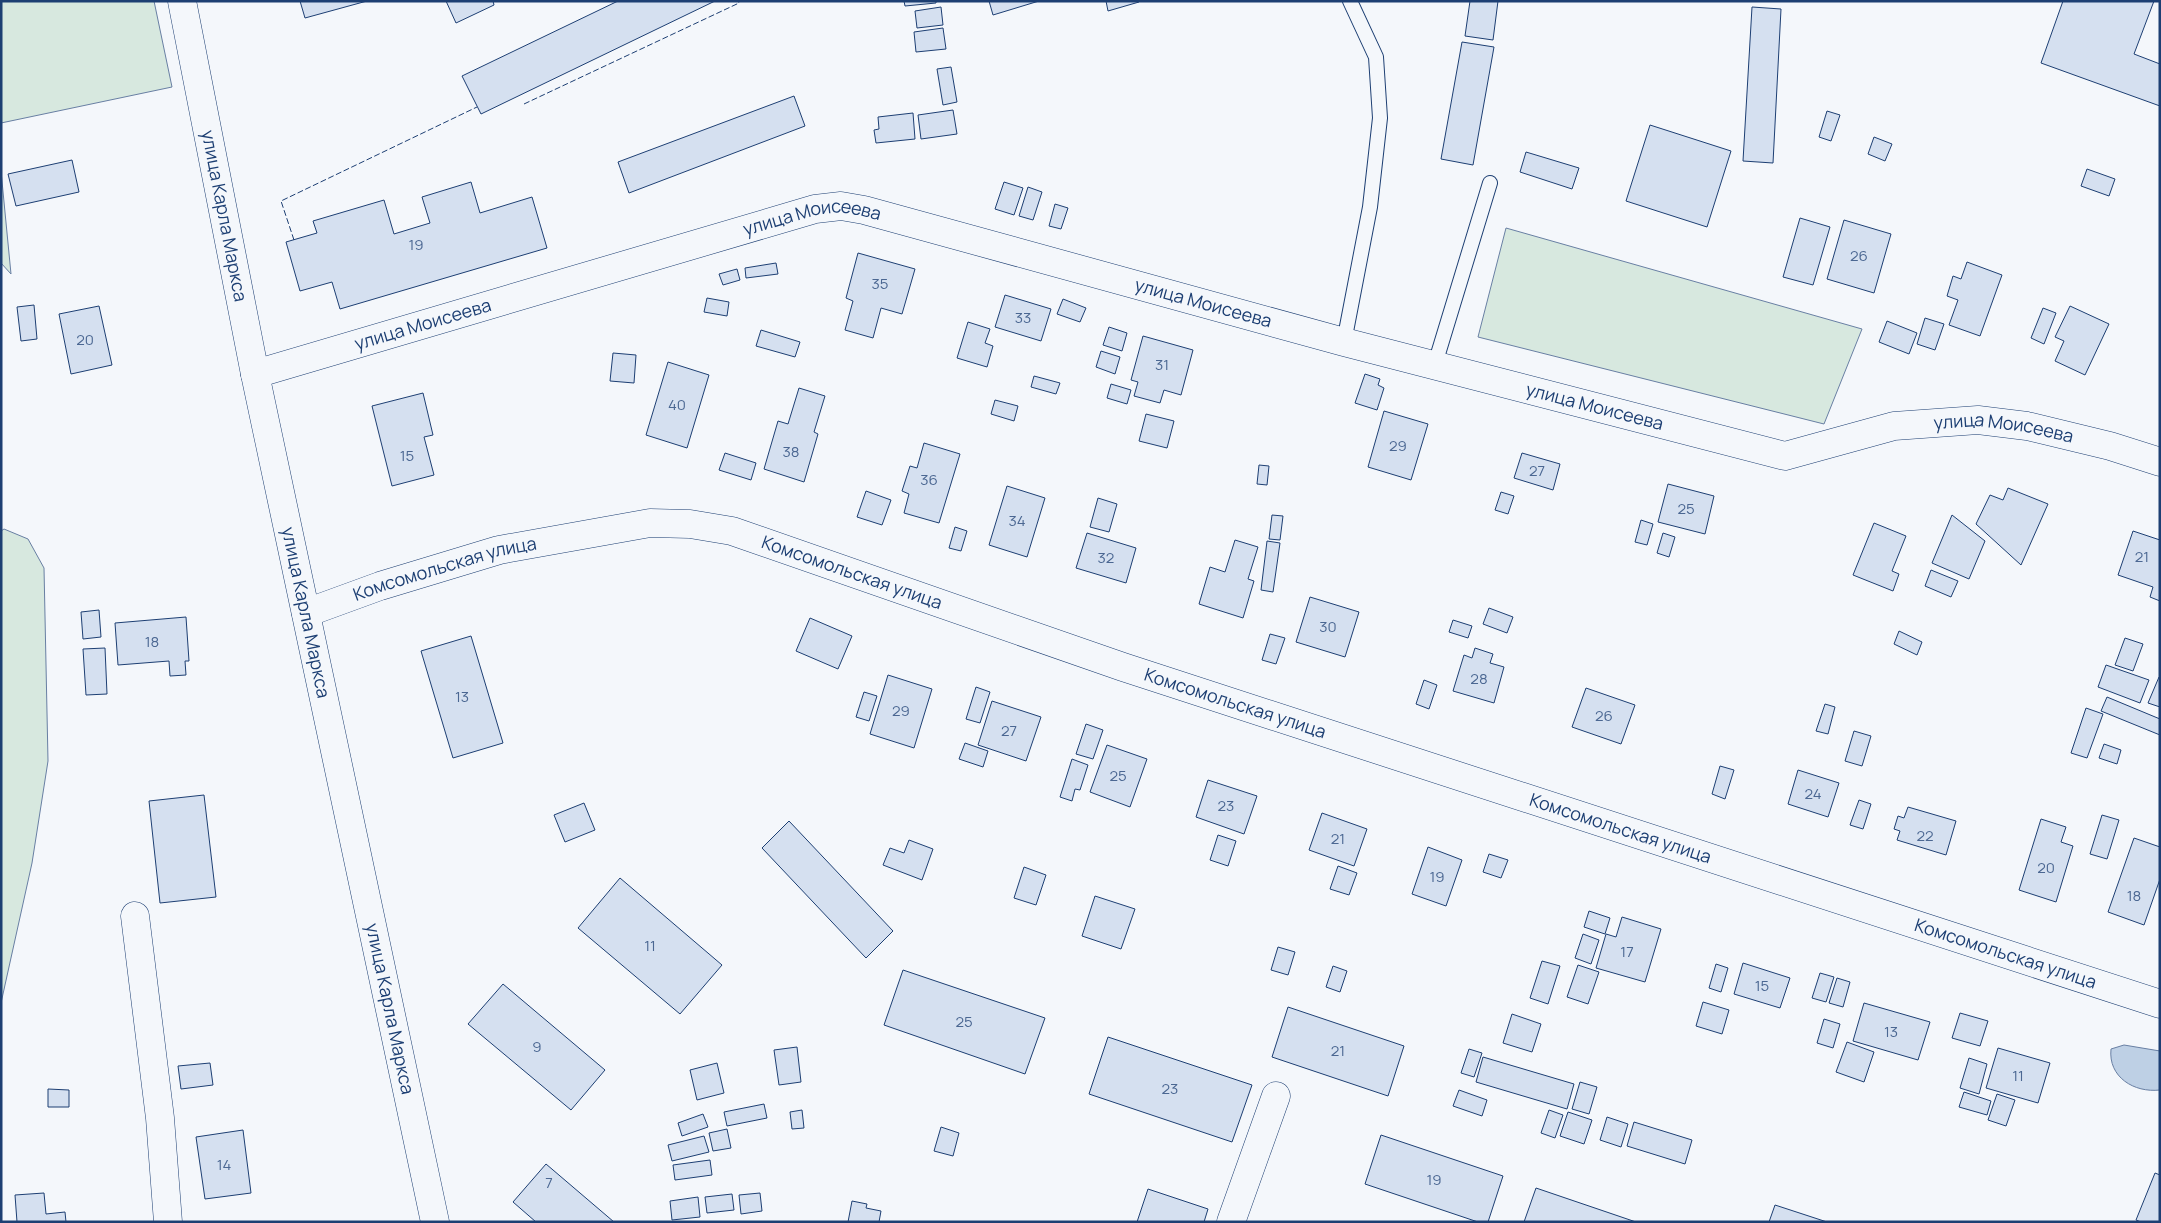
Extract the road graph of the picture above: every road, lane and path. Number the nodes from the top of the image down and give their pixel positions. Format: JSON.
{"nodes":[{"id":1,"x":182,"y":1,"type":"edge"},
{"id":2,"x":1350,"y":1,"type":"edge"},
{"id":3,"x":1490,"y":183,"type":"dead end"},
{"id":4,"x":1344,"y":342,"type":"junction"},
{"id":5,"x":1435,"y":364,"type":"junction"},
{"id":6,"x":255,"y":374,"type":"junction"},
{"id":7,"x":2160,"y":462,"type":"edge"},
{"id":8,"x":306,"y":613,"type":"junction"},
{"id":9,"x":135,"y":916,"type":"dead end"},
{"id":10,"x":2160,"y":1004,"type":"edge"},
{"id":11,"x":1276,"y":1096,"type":"dead end"},
{"id":12,"x":168,"y":1222,"type":"edge"},
{"id":13,"x":435,"y":1222,"type":"edge"},
{"id":14,"x":1231,"y":1222,"type":"edge"}],
"edges":[{"from":1,"to":6,"type":"street","name":"улица Карла Маркса"},
{"from":2,"to":4,"type":"lane"},
{"from":3,"to":5,"type":"lane"},
{"from":4,"to":5,"type":"street","name":"улица Моисеева"},
{"from":4,"to":6,"type":"street","name":"улица Моисеева"},
{"from":5,"to":7,"type":"street","name":"улица Моисеева"},
{"from":6,"to":8,"type":"street","name":"улица Карла Маркса"},
{"from":8,"to":10,"type":"street","name":"Комсомольская улица"},
{"from":8,"to":13,"type":"street","name":"улица Карла Маркса"},
{"from":9,"to":12,"type":"street"},
{"from":11,"to":14,"type":"street"}]}
